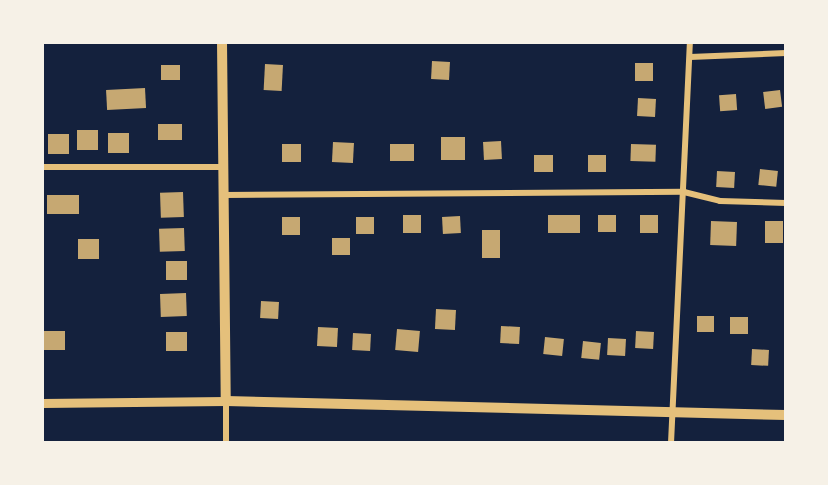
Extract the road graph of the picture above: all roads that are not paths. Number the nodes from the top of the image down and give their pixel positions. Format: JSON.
{"nodes":[{"id":1,"x":222,"y":42,"type":"edge"},
{"id":2,"x":690,"y":42,"type":"edge"},
{"id":3,"x":786,"y":53,"type":"edge"},
{"id":4,"x":690,"y":57,"type":"junction"},
{"id":5,"x":42,"y":167,"type":"edge"},
{"id":6,"x":223,"y":167,"type":"junction"},
{"id":7,"x":684,"y":192,"type":"junction"},
{"id":8,"x":224,"y":195,"type":"junction"},
{"id":9,"x":786,"y":203,"type":"edge"},
{"id":10,"x":226,"y":401,"type":"junction"},
{"id":11,"x":42,"y":404,"type":"edge"},
{"id":12,"x":672,"y":412,"type":"junction"},
{"id":13,"x":786,"y":415,"type":"edge"},
{"id":14,"x":226,"y":443,"type":"edge"},
{"id":15,"x":671,"y":443,"type":"edge"}],
"edges":[{"from":1,"to":6,"type":"main road"},
{"from":2,"to":4,"type":"street"},
{"from":3,"to":4,"type":"street"},
{"from":4,"to":7,"type":"street"},
{"from":5,"to":6,"type":"street"},
{"from":6,"to":8,"type":"main road"},
{"from":7,"to":8,"type":"street"},
{"from":7,"to":9,"type":"street"},
{"from":7,"to":12,"type":"street"},
{"from":8,"to":10,"type":"main road"},
{"from":10,"to":11,"type":"street"},
{"from":10,"to":12,"type":"main road"},
{"from":10,"to":14,"type":"street"},
{"from":12,"to":13,"type":"main road"},
{"from":12,"to":15,"type":"street"}]}
